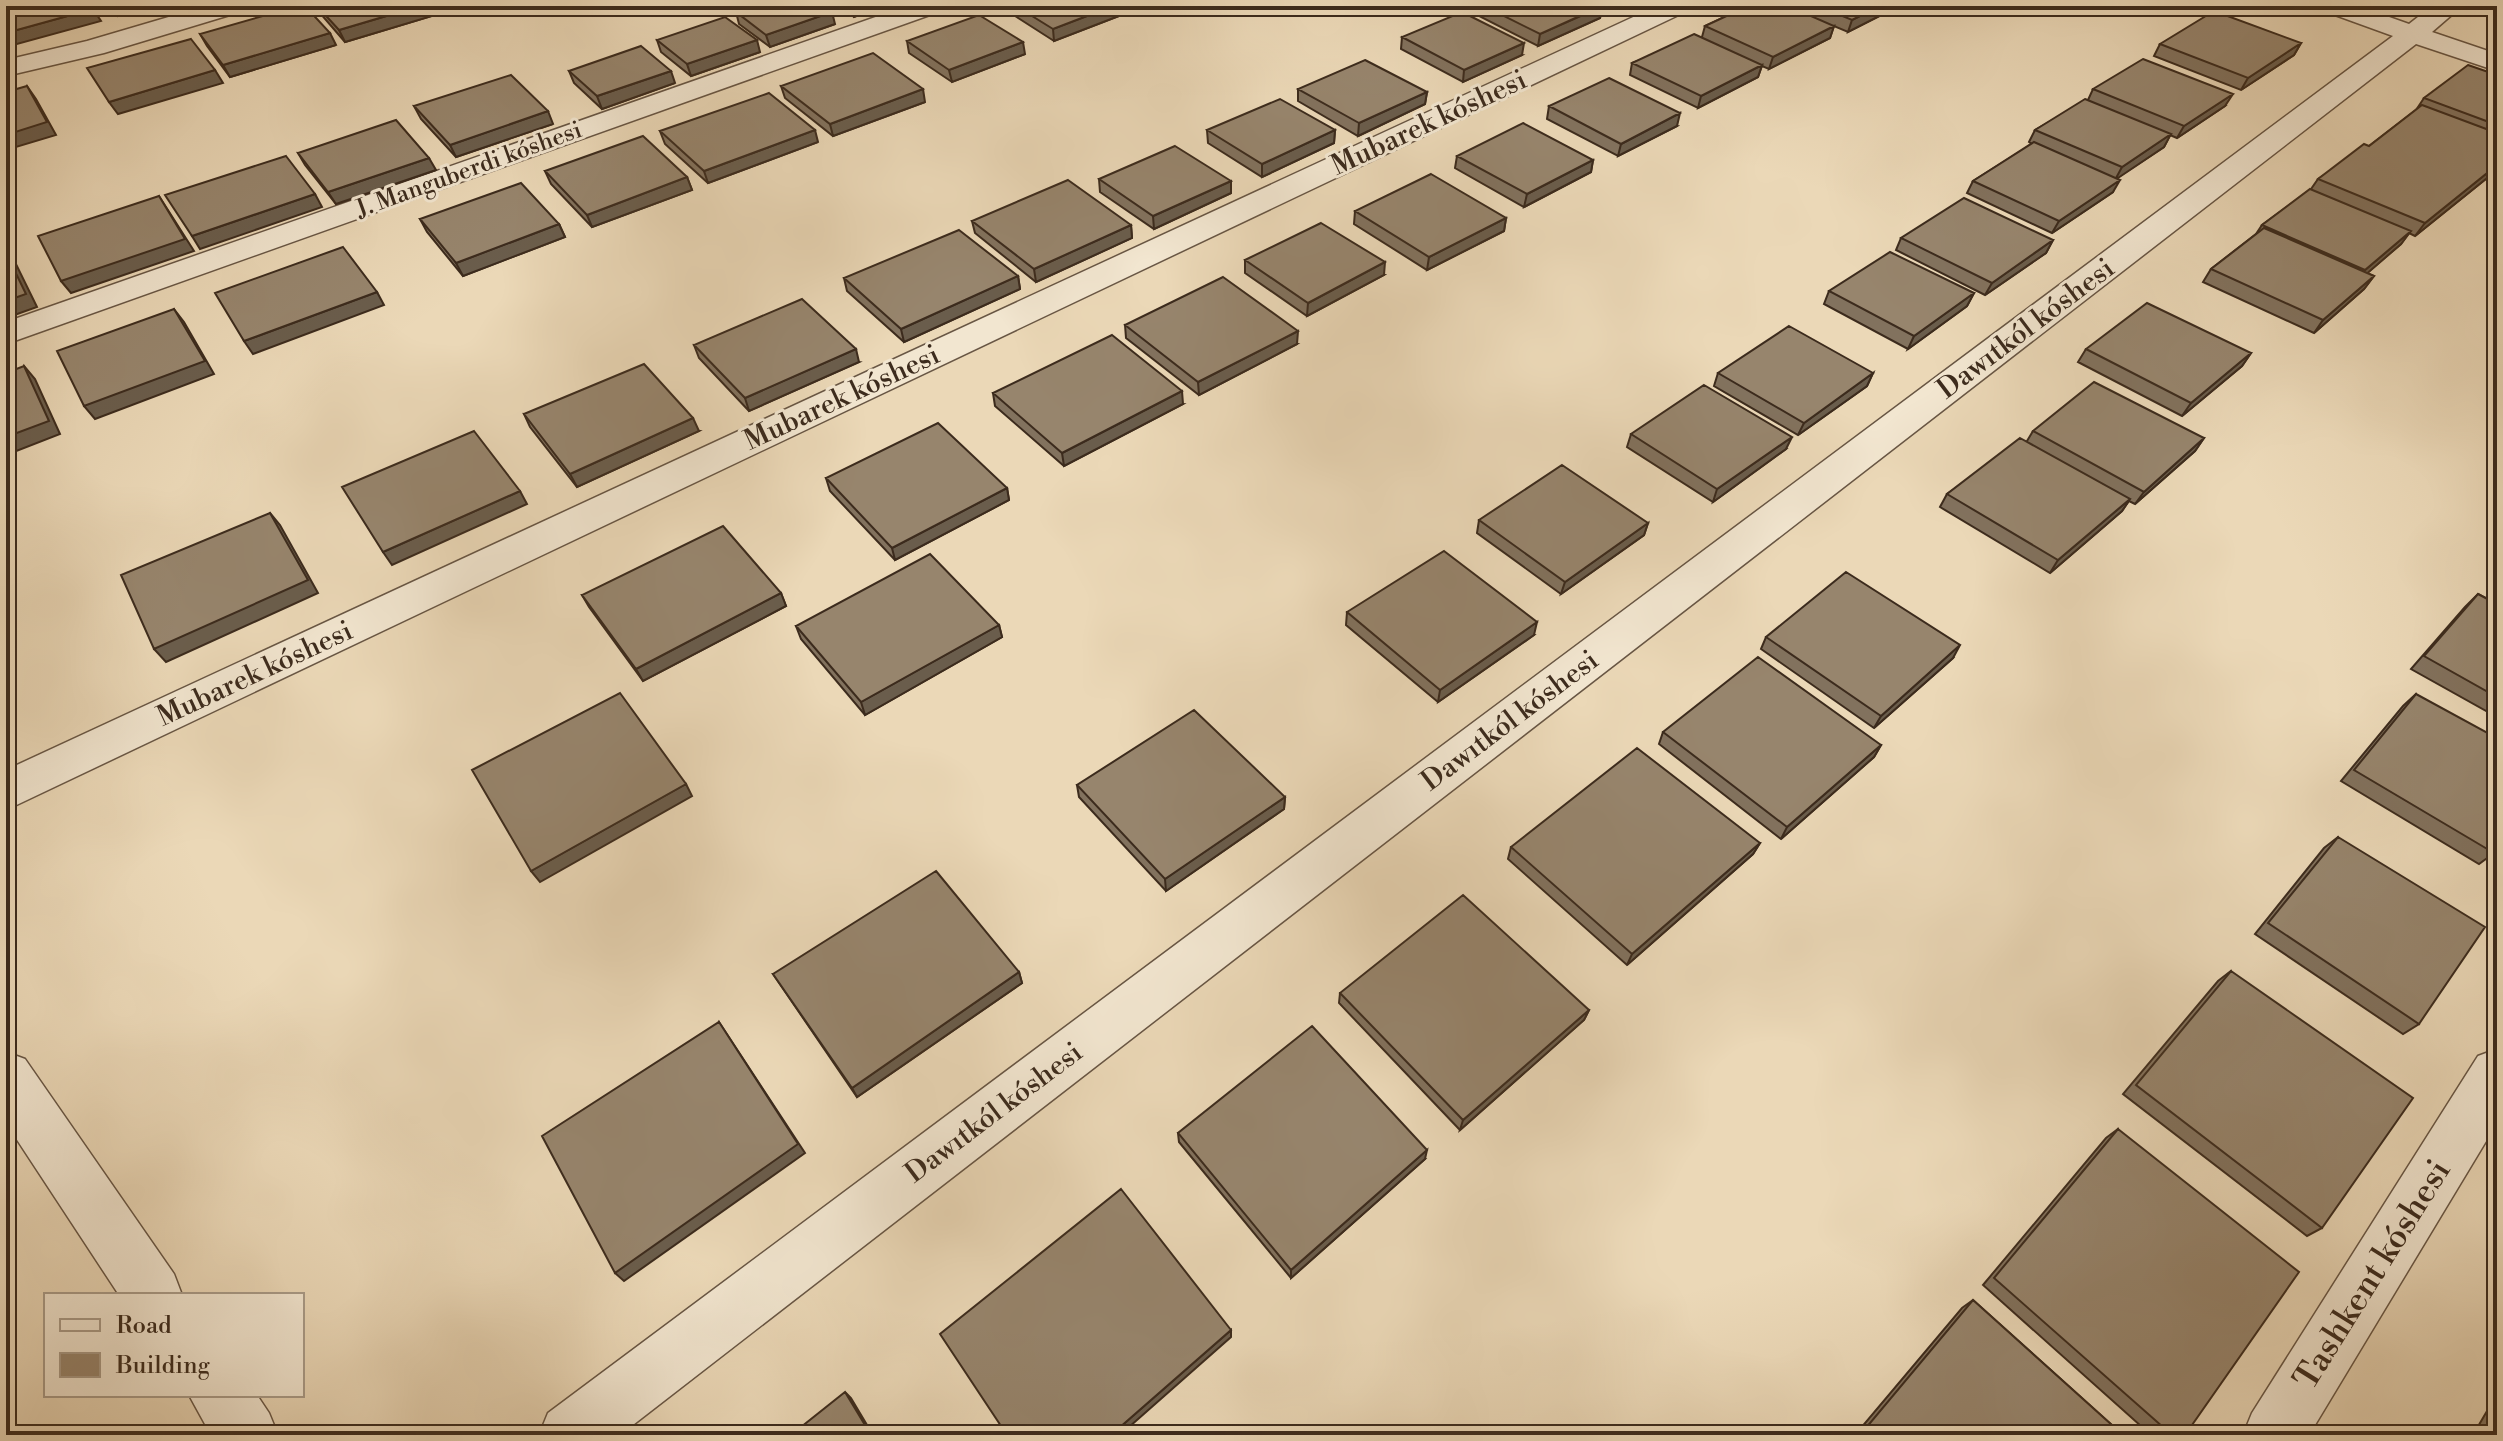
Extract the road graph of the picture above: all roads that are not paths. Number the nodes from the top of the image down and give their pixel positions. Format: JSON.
{"nodes":[{"id":1,"x":234,"y":6,"type":"edge"},
{"id":2,"x":932,"y":6,"type":"edge"},
{"id":3,"x":1678,"y":6,"type":"edge"},
{"id":4,"x":2333,"y":6,"type":"edge"},
{"id":5,"x":2449,"y":6,"type":"edge"},
{"id":6,"x":2414,"y":34,"type":"junction"},
{"id":7,"x":2497,"y":63,"type":"edge"},
{"id":8,"x":6,"y":68,"type":"edge"},
{"id":9,"x":6,"y":334,"type":"edge"},
{"id":10,"x":6,"y":791,"type":"edge"},
{"id":11,"x":2497,"y":1074,"type":"edge"},
{"id":12,"x":6,"y":1077,"type":"edge"},
{"id":13,"x":152,"y":1293,"type":"edge"},
{"id":14,"x":221,"y":1397,"type":"edge"},
{"id":15,"x":247,"y":1435,"type":"edge"},
{"id":16,"x":570,"y":1435,"type":"edge"},
{"id":17,"x":2274,"y":1435,"type":"edge"}],
"edges":[{"from":1,"to":8,"type":"street"},
{"from":2,"to":9,"type":"street","name":"J. Manguberdi kóshesi"},
{"from":3,"to":10,"type":"street","name":"Mubarek kóshesi"},
{"from":4,"to":6,"type":"street"},
{"from":5,"to":6,"type":"street","name":"Dawıtkól kóshesi"},
{"from":6,"to":7,"type":"street"},
{"from":6,"to":16,"type":"street","name":"Dawıtkól kóshesi"},
{"from":11,"to":17,"type":"street","name":"Tashkent kóshesi"},
{"from":12,"to":13,"type":"street"},
{"from":14,"to":15,"type":"street"}]}
